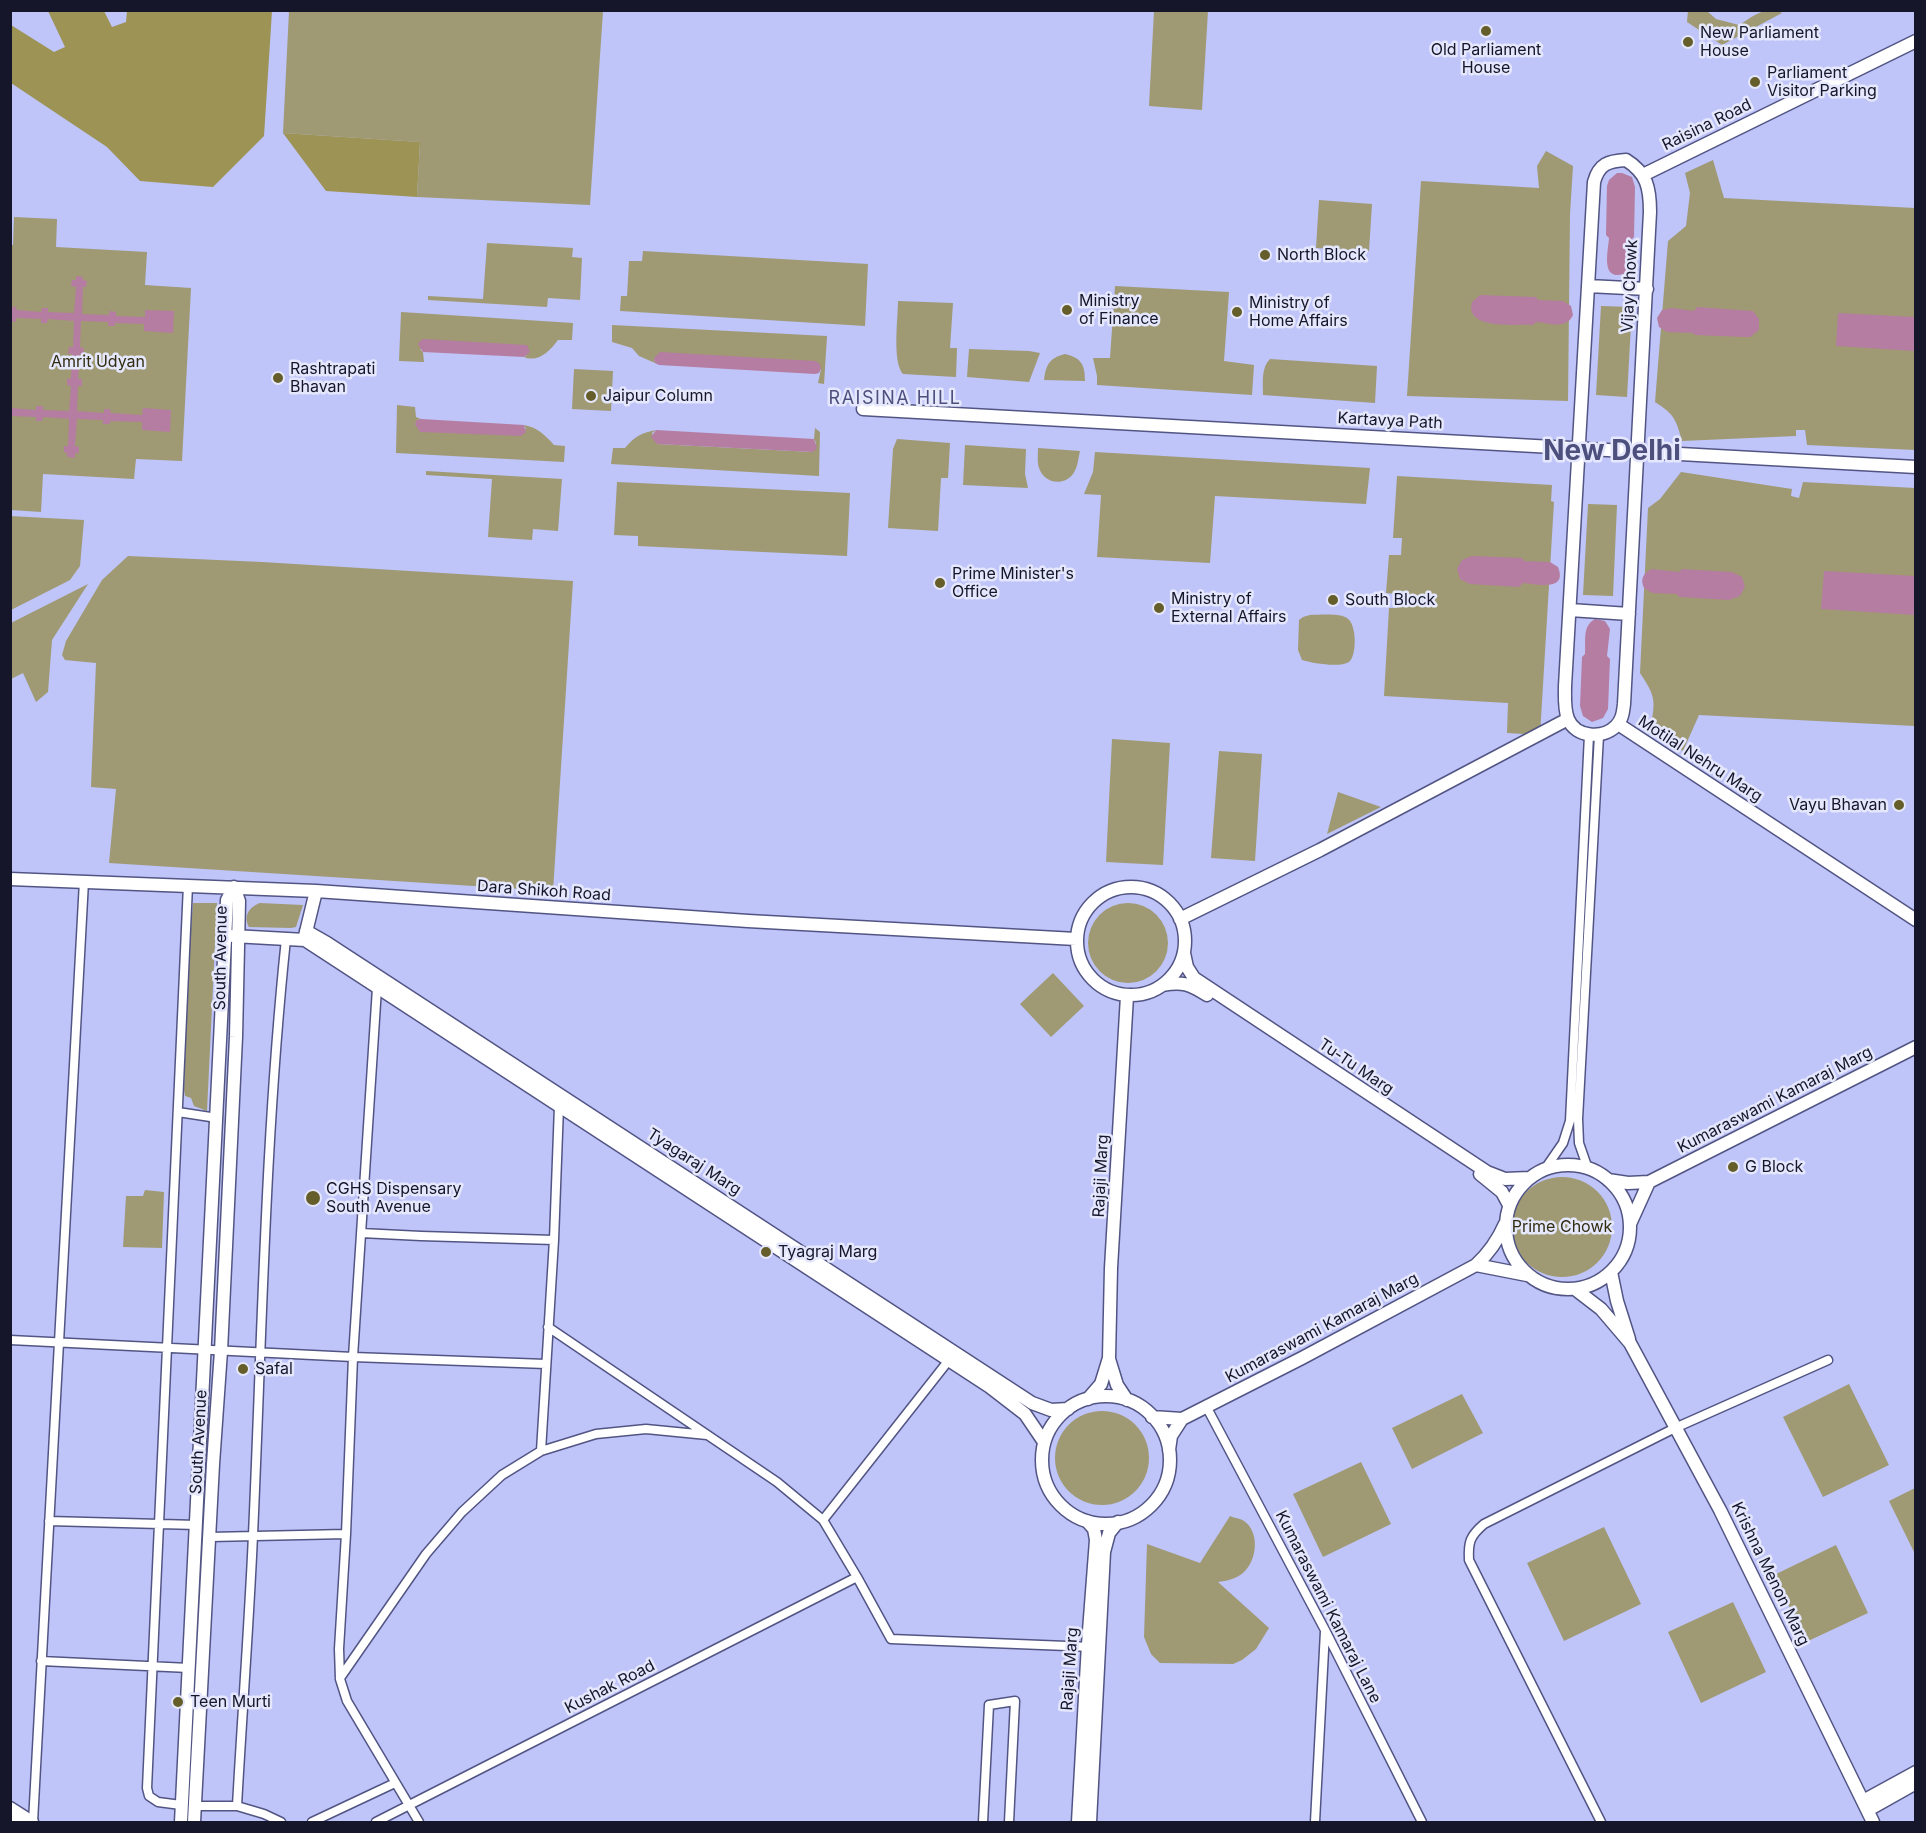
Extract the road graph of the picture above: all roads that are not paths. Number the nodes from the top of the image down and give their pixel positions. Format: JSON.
{"nodes":[{"id":1,"x":1916,"y":41,"type":"edge"},
{"id":2,"x":1643,"y":175,"type":"junction"},
{"id":3,"x":1588,"y":286,"type":"junction"},
{"id":4,"x":1647,"y":289,"type":"junction"},
{"id":5,"x":863,"y":409,"type":"dead end"},
{"id":6,"x":1579,"y":447,"type":"junction"},
{"id":7,"x":1638,"y":452,"type":"junction"},
{"id":8,"x":1916,"y":467,"type":"edge"},
{"id":9,"x":1570,"y":610,"type":"junction"},
{"id":10,"x":1629,"y":614,"type":"junction"},
{"id":11,"x":1568,"y":719,"type":"junction"},
{"id":12,"x":1618,"y":724,"type":"junction"},
{"id":13,"x":1594,"y":735,"type":"junction"},
{"id":14,"x":10,"y":879,"type":"edge"},
{"id":15,"x":84,"y":881,"type":"junction"},
{"id":16,"x":188,"y":885,"type":"junction"},
{"id":17,"x":234,"y":887,"type":"junction"},
{"id":18,"x":316,"y":891,"type":"junction"},
{"id":19,"x":1180,"y":919,"type":"junction"},
{"id":20,"x":1916,"y":920,"type":"edge"},
{"id":21,"x":232,"y":936,"type":"junction"},
{"id":22,"x":305,"y":936,"type":"junction"},
{"id":23,"x":286,"y":939,"type":"junction"},
{"id":24,"x":1076,"y":939,"type":"junction"},
{"id":25,"x":1184,"y":953,"type":"junction"},
{"id":26,"x":1163,"y":985,"type":"junction"},
{"id":27,"x":377,"y":988,"type":"junction"},
{"id":28,"x":1127,"y":996,"type":"junction"},
{"id":29,"x":1916,"y":1047,"type":"edge"},
{"id":30,"x":559,"y":1106,"type":"junction"},
{"id":31,"x":178,"y":1112,"type":"junction"},
{"id":32,"x":217,"y":1118,"type":"junction"},
{"id":33,"x":1588,"y":1168,"type":"junction"},
{"id":34,"x":1545,"y":1169,"type":"junction"},
{"id":35,"x":1529,"y":1178,"type":"junction"},
{"id":36,"x":1608,"y":1180,"type":"junction"},
{"id":37,"x":1649,"y":1182,"type":"junction"},
{"id":38,"x":1509,"y":1205,"type":"junction"},
{"id":39,"x":1505,"y":1224,"type":"junction"},
{"id":40,"x":1630,"y":1224,"type":"junction"},
{"id":41,"x":361,"y":1233,"type":"junction"},
{"id":42,"x":554,"y":1239,"type":"junction"},
{"id":43,"x":1476,"y":1265,"type":"junction"},
{"id":44,"x":1611,"y":1272,"type":"junction"},
{"id":45,"x":1527,"y":1275,"type":"junction"},
{"id":46,"x":1575,"y":1289,"type":"junction"},
{"id":47,"x":548,"y":1328,"type":"junction"},
{"id":48,"x":10,"y":1340,"type":"edge"},
{"id":49,"x":58,"y":1343,"type":"junction"},
{"id":50,"x":1630,"y":1344,"type":"junction"},
{"id":51,"x":167,"y":1348,"type":"junction"},
{"id":52,"x":206,"y":1350,"type":"junction"},
{"id":53,"x":221,"y":1351,"type":"junction"},
{"id":54,"x":259,"y":1352,"type":"junction"},
{"id":55,"x":353,"y":1357,"type":"junction"},
{"id":56,"x":1109,"y":1358,"type":"junction"},
{"id":57,"x":949,"y":1360,"type":"junction"},
{"id":58,"x":1828,"y":1360,"type":"dead end"},
{"id":59,"x":546,"y":1364,"type":"junction"},
{"id":60,"x":1088,"y":1399,"type":"junction"},
{"id":61,"x":1127,"y":1400,"type":"junction"},
{"id":62,"x":1206,"y":1406,"type":"junction"},
{"id":63,"x":1068,"y":1409,"type":"junction"},
{"id":64,"x":1152,"y":1417,"type":"junction"},
{"id":65,"x":1182,"y":1419,"type":"junction"},
{"id":66,"x":1675,"y":1428,"type":"junction"},
{"id":67,"x":710,"y":1435,"type":"junction"},
{"id":68,"x":1044,"y":1442,"type":"junction"},
{"id":69,"x":1169,"y":1450,"type":"junction"},
{"id":70,"x":541,"y":1451,"type":"junction"},
{"id":71,"x":823,"y":1520,"type":"junction"},
{"id":72,"x":49,"y":1521,"type":"junction"},
{"id":73,"x":1087,"y":1521,"type":"junction"},
{"id":74,"x":1118,"y":1522,"type":"junction"},
{"id":75,"x":158,"y":1525,"type":"junction"},
{"id":76,"x":196,"y":1526,"type":"junction"},
{"id":77,"x":346,"y":1534,"type":"junction"},
{"id":78,"x":253,"y":1536,"type":"junction"},
{"id":79,"x":210,"y":1537,"type":"junction"},
{"id":80,"x":857,"y":1577,"type":"junction"},
{"id":81,"x":1325,"y":1630,"type":"junction"},
{"id":82,"x":1094,"y":1647,"type":"junction"},
{"id":83,"x":41,"y":1661,"type":"junction"},
{"id":84,"x":152,"y":1667,"type":"junction"},
{"id":85,"x":189,"y":1668,"type":"junction"},
{"id":86,"x":340,"y":1679,"type":"junction"},
{"id":87,"x":1916,"y":1772,"type":"edge"},
{"id":88,"x":395,"y":1783,"type":"junction"},
{"id":89,"x":1916,"y":1783,"type":"edge"},
{"id":90,"x":181,"y":1805,"type":"junction"},
{"id":91,"x":409,"y":1805,"type":"junction"},
{"id":92,"x":195,"y":1806,"type":"junction"},
{"id":93,"x":237,"y":1806,"type":"junction"},
{"id":94,"x":10,"y":1808,"type":"edge"},
{"id":95,"x":1869,"y":1815,"type":"edge"},
{"id":96,"x":10,"y":1820,"type":"edge"},
{"id":97,"x":15,"y":1822,"type":"edge"},
{"id":98,"x":33,"y":1822,"type":"edge"},
{"id":99,"x":181,"y":1822,"type":"edge"},
{"id":100,"x":194,"y":1822,"type":"edge"},
{"id":101,"x":281,"y":1822,"type":"edge"},
{"id":102,"x":312,"y":1822,"type":"edge"},
{"id":103,"x":376,"y":1822,"type":"edge"},
{"id":104,"x":419,"y":1822,"type":"edge"},
{"id":105,"x":983,"y":1822,"type":"edge"},
{"id":106,"x":1009,"y":1822,"type":"edge"},
{"id":107,"x":1078,"y":1822,"type":"edge"},
{"id":108,"x":1090,"y":1822,"type":"edge"},
{"id":109,"x":1315,"y":1822,"type":"edge"},
{"id":110,"x":1422,"y":1822,"type":"edge"},
{"id":111,"x":1601,"y":1822,"type":"edge"}],
"edges":[{"from":1,"to":2,"type":"main road","name":"Raisina Road"},
{"from":2,"to":3,"type":"main road"},
{"from":2,"to":4,"type":"main road","name":"Vijay Chowk"},
{"from":3,"to":4,"type":"main road"},
{"from":3,"to":6,"type":"main road"},
{"from":4,"to":7,"type":"main road","name":"Vijay Chowk"},
{"from":5,"to":6,"type":"main road","name":"Kartavya Path"},
{"from":6,"to":7,"type":"main road","name":"Kartavya Path"},
{"from":6,"to":9,"type":"main road"},
{"from":7,"to":8,"type":"main road","name":"Kartavya Path"},
{"from":7,"to":10,"type":"main road","name":"Vijay Chowk"},
{"from":9,"to":10,"type":"main road"},
{"from":9,"to":11,"type":"main road"},
{"from":10,"to":12,"type":"main road","name":"Vijay Chowk"},
{"from":11,"to":13,"type":"main road"},
{"from":11,"to":19,"type":"main road"},
{"from":12,"to":13,"type":"main road"},
{"from":12,"to":20,"type":"main road","name":"Motilal Nehru Marg"},
{"from":13,"to":33,"type":"street"},
{"from":13,"to":34,"type":"street"},
{"from":14,"to":15,"type":"main road","name":"Dara Shikoh Road"},
{"from":15,"to":16,"type":"main road","name":"Dara Shikoh Road"},
{"from":15,"to":49,"type":"street"},
{"from":16,"to":17,"type":"main road","name":"Dara Shikoh Road"},
{"from":16,"to":31,"type":"street"},
{"from":17,"to":18,"type":"main road","name":"Dara Shikoh Road"},
{"from":17,"to":21,"type":"main road","name":"South Avenue"},
{"from":18,"to":22,"type":"main road"},
{"from":18,"to":24,"type":"main road","name":"Dara Shikoh Road"},
{"from":19,"to":24,"type":"main road"},
{"from":19,"to":25,"type":"main road"},
{"from":21,"to":23,"type":"main road","name":"Tyagaraj Marg"},
{"from":21,"to":32,"type":"main road","name":"South Avenue"},
{"from":21,"to":53,"type":"main road","name":"South Avenue"},
{"from":22,"to":23,"type":"main road","name":"Tyagaraj Marg"},
{"from":22,"to":27,"type":"main road","name":"Tyagaraj Marg"},
{"from":22,"to":63,"type":"main road","name":"Tyagaraj Marg"},
{"from":23,"to":54,"type":"street"},
{"from":24,"to":28,"type":"main road"},
{"from":25,"to":26,"type":"main road"},
{"from":25,"to":35,"type":"main road","name":"Tu-Tu Marg"},
{"from":26,"to":28,"type":"main road"},
{"from":26,"to":38,"type":"main road","name":"Tu-Tu Marg"},
{"from":27,"to":30,"type":"main road","name":"Tyagaraj Marg"},
{"from":27,"to":41,"type":"street"},
{"from":28,"to":56,"type":"main road","name":"Rajaji Marg"},
{"from":29,"to":37,"type":"main road","name":"Kumaraswami Kamaraj Marg"},
{"from":30,"to":42,"type":"street"},
{"from":30,"to":57,"type":"main road","name":"Tyagaraj Marg"},
{"from":31,"to":32,"type":"street"},
{"from":31,"to":51,"type":"street"},
{"from":32,"to":52,"type":"main road","name":"South Avenue"},
{"from":33,"to":34,"type":"main road"},
{"from":33,"to":36,"type":"main road"},
{"from":34,"to":35,"type":"main road"},
{"from":35,"to":38,"type":"main road"},
{"from":36,"to":37,"type":"main road","name":"Kumaraswami Kamaraj Marg"},
{"from":36,"to":40,"type":"main road"},
{"from":37,"to":40,"type":"main road"},
{"from":38,"to":39,"type":"main road"},
{"from":39,"to":43,"type":"main road","name":"Kumaraswami Kamaraj Marg"},
{"from":39,"to":45,"type":"main road"},
{"from":40,"to":44,"type":"main road"},
{"from":41,"to":42,"type":"street"},
{"from":41,"to":55,"type":"street"},
{"from":42,"to":47,"type":"street"},
{"from":43,"to":45,"type":"main road"},
{"from":43,"to":62,"type":"main road","name":"Kumaraswami Kamaraj Marg"},
{"from":44,"to":46,"type":"main road"},
{"from":44,"to":50,"type":"main road","name":"Krishna Menon Marg"},
{"from":45,"to":46,"type":"main road"},
{"from":46,"to":50,"type":"main road","name":"Krishna Menon Marg"},
{"from":47,"to":59,"type":"street"},
{"from":47,"to":67,"type":"street"},
{"from":48,"to":49,"type":"street"},
{"from":49,"to":51,"type":"street"},
{"from":49,"to":72,"type":"street"},
{"from":50,"to":66,"type":"main road","name":"Krishna Menon Marg"},
{"from":51,"to":52,"type":"street"},
{"from":51,"to":75,"type":"street"},
{"from":52,"to":53,"type":"street"},
{"from":52,"to":76,"type":"main road","name":"South Avenue"},
{"from":53,"to":54,"type":"street"},
{"from":53,"to":79,"type":"main road","name":"South Avenue"},
{"from":54,"to":55,"type":"street"},
{"from":54,"to":78,"type":"street"},
{"from":55,"to":59,"type":"street"},
{"from":55,"to":77,"type":"street"},
{"from":56,"to":60,"type":"main road","name":"Rajaji Marg"},
{"from":56,"to":61,"type":"main road","name":"Rajaji Marg"},
{"from":57,"to":68,"type":"main road","name":"Tyagaraj Marg"},
{"from":57,"to":71,"type":"street"},
{"from":58,"to":66,"type":"street"},
{"from":59,"to":70,"type":"street"},
{"from":60,"to":61,"type":"main road"},
{"from":60,"to":63,"type":"main road"},
{"from":61,"to":64,"type":"main road"},
{"from":62,"to":65,"type":"main road","name":"Kumaraswami Kamaraj Marg"},
{"from":62,"to":81,"type":"street","name":"Kumaraswami Kamaraj Lane"},
{"from":63,"to":68,"type":"main road"},
{"from":64,"to":65,"type":"main road"},
{"from":64,"to":69,"type":"main road"},
{"from":65,"to":69,"type":"main road"},
{"from":66,"to":95,"type":"main road","name":"Krishna Menon Marg"},
{"from":66,"to":111,"type":"street"},
{"from":67,"to":70,"type":"street"},
{"from":67,"to":71,"type":"street"},
{"from":68,"to":73,"type":"main road"},
{"from":69,"to":74,"type":"main road"},
{"from":70,"to":86,"type":"street"},
{"from":71,"to":80,"type":"street"},
{"from":72,"to":75,"type":"street"},
{"from":72,"to":83,"type":"street"},
{"from":73,"to":74,"type":"main road"},
{"from":73,"to":82,"type":"main road","name":"Rajaji Marg"},
{"from":74,"to":82,"type":"main road","name":"Rajaji Marg"},
{"from":75,"to":76,"type":"street"},
{"from":75,"to":84,"type":"street"},
{"from":76,"to":85,"type":"main road","name":"South Avenue"},
{"from":77,"to":78,"type":"street"},
{"from":77,"to":86,"type":"street"},
{"from":78,"to":79,"type":"street"},
{"from":78,"to":93,"type":"street"},
{"from":79,"to":92,"type":"main road","name":"South Avenue"},
{"from":80,"to":82,"type":"street"},
{"from":80,"to":91,"type":"street","name":"Kushak Road"},
{"from":81,"to":109,"type":"street"},
{"from":81,"to":110,"type":"street","name":"Kumaraswami Kamaraj Lane"},
{"from":82,"to":107,"type":"main road","name":"Rajaji Marg"},
{"from":82,"to":108,"type":"main road","name":"Rajaji Marg"},
{"from":83,"to":84,"type":"street"},
{"from":83,"to":98,"type":"street"},
{"from":84,"to":85,"type":"street"},
{"from":84,"to":90,"type":"street"},
{"from":85,"to":90,"type":"main road","name":"South Avenue"},
{"from":86,"to":88,"type":"street"},
{"from":87,"to":95,"type":"main road"},
{"from":88,"to":91,"type":"street"},
{"from":88,"to":102,"type":"street"},
{"from":89,"to":95,"type":"main road"},
{"from":90,"to":99,"type":"main road","name":"South Avenue"},
{"from":91,"to":103,"type":"street","name":"Kushak Road"},
{"from":91,"to":104,"type":"street"},
{"from":92,"to":93,"type":"street"},
{"from":92,"to":100,"type":"main road","name":"South Avenue"},
{"from":93,"to":101,"type":"street"},
{"from":94,"to":98,"type":"main road"},
{"from":96,"to":97,"type":"main road"},
{"from":105,"to":106,"type":"street"}]}
